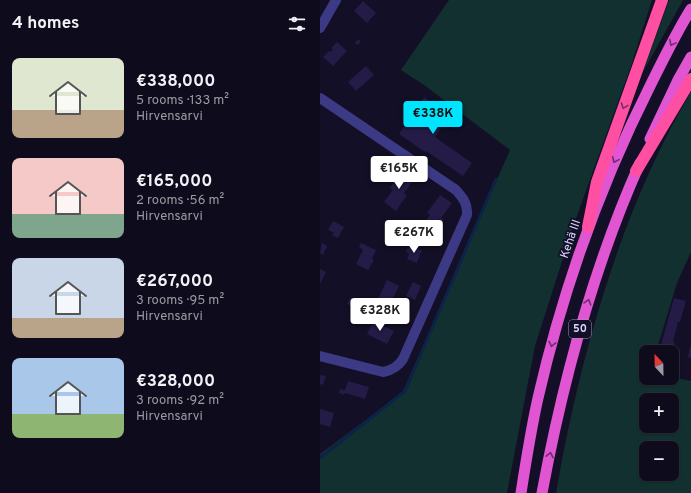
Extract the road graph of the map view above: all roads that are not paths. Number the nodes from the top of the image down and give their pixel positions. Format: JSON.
{"nodes":[{"id":1,"x":336,"y":0,"type":"edge"},
{"id":2,"x":662,"y":0,"type":"edge"},
{"id":3,"x":691,"y":9,"type":"edge"},
{"id":4,"x":320,"y":28,"type":"edge"},
{"id":5,"x":691,"y":57,"type":"edge"},
{"id":6,"x":691,"y":79,"type":"edge"},
{"id":7,"x":320,"y":98,"type":"edge"},
{"id":8,"x":636,"y":171,"type":"junction"},
{"id":9,"x":588,"y":227,"type":"junction"},
{"id":10,"x":320,"y":356,"type":"edge"},
{"id":11,"x":521,"y":493,"type":"edge"},
{"id":12,"x":542,"y":493,"type":"edge"}],
"edges":[{"from":1,"to":4,"type":"street"},
{"from":2,"to":9,"type":"highway","one_way":true},
{"from":3,"to":9,"type":"highway","name":"Kehä III","number":"50","one_way":true},
{"from":5,"to":8,"type":"highway","number":"50"},
{"from":6,"to":8,"type":"highway"},
{"from":7,"to":10,"type":"street"},
{"from":12,"to":8,"type":"highway","number":"50","one_way":true},
{"from":9,"to":11,"type":"highway","name":"Kehä III","number":"50","one_way":true}]}
